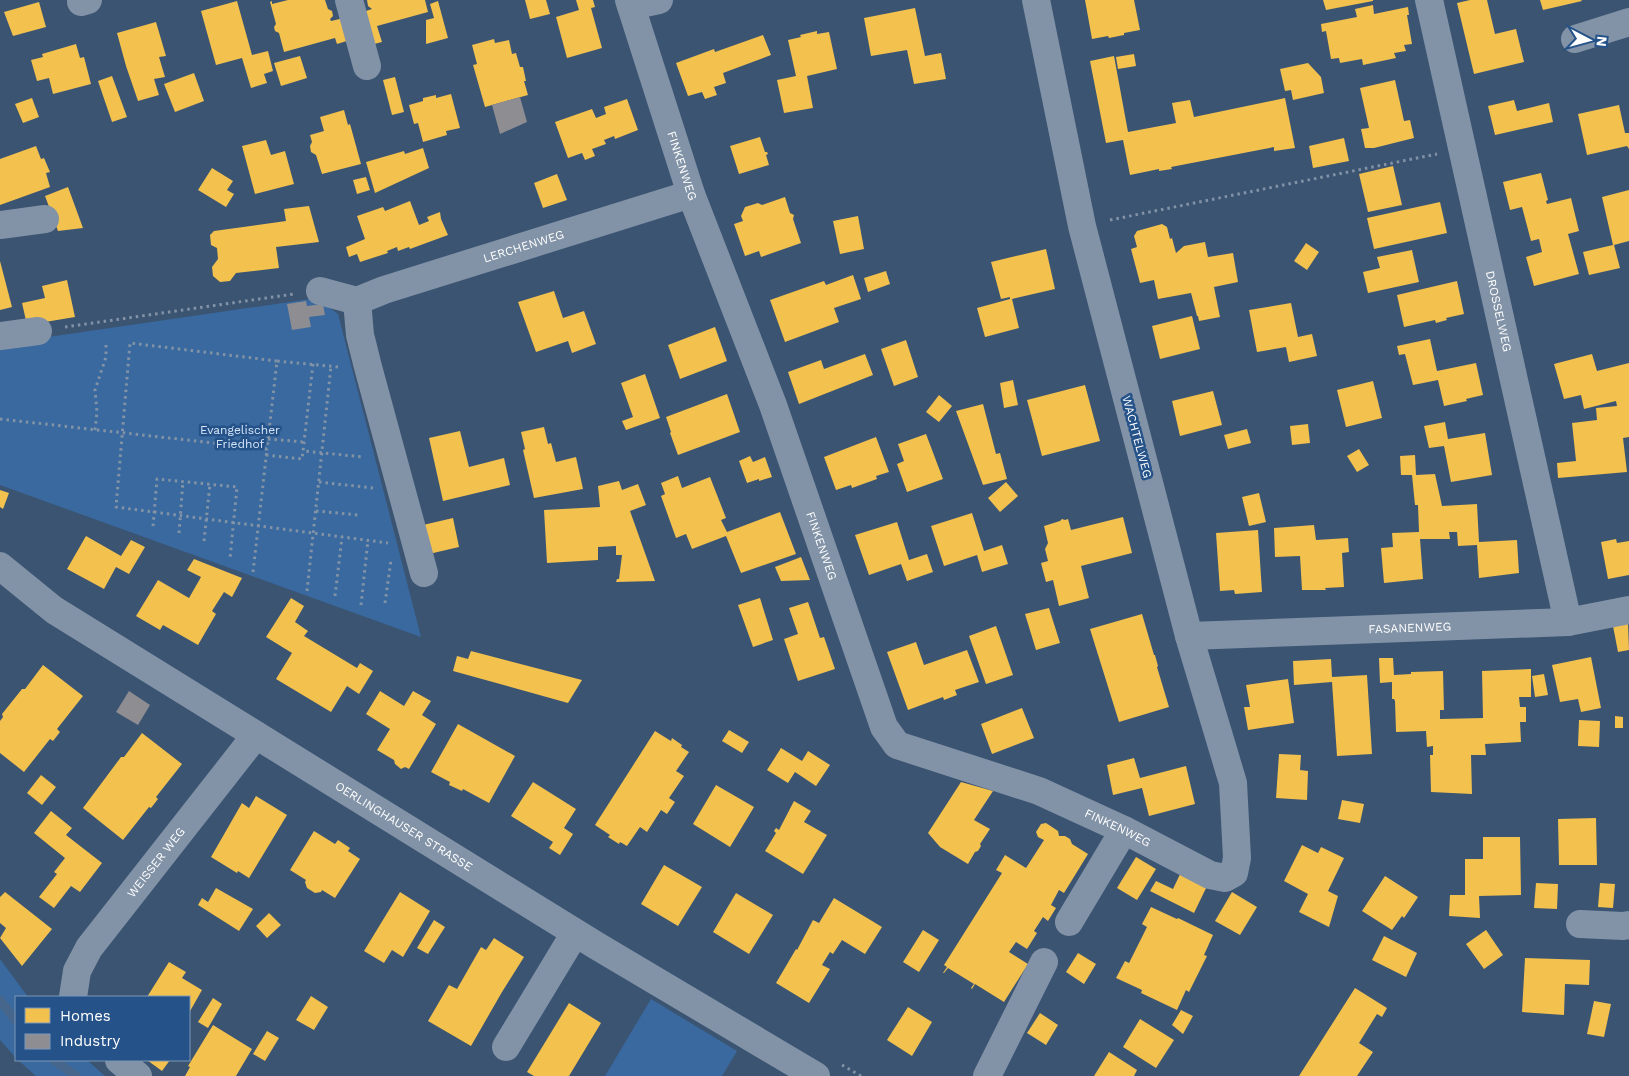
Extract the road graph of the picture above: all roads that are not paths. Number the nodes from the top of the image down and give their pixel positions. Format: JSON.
{"nodes":[{"id":1,"x":349,"y":0,"type":"edge"},
{"id":2,"x":659,"y":0,"type":"edge"},
{"id":3,"x":1036,"y":0,"type":"edge"},
{"id":4,"x":1429,"y":0,"type":"edge"},
{"id":5,"x":630,"y":3,"type":"edge"},
{"id":6,"x":1629,"y":22,"type":"edge"},
{"id":7,"x":1575,"y":39,"type":"dead end"},
{"id":8,"x":368,"y":66,"type":"dead end"},
{"id":9,"x":691,"y":194,"type":"junction"},
{"id":10,"x":45,"y":218,"type":"dead end"},
{"id":11,"x":0,"y":225,"type":"edge"},
{"id":12,"x":320,"y":290,"type":"road end"},
{"id":13,"x":357,"y":301,"type":"junction"},
{"id":14,"x":38,"y":331,"type":"road end"},
{"id":15,"x":0,"y":336,"type":"edge"},
{"id":16,"x":0,"y":566,"type":"edge"},
{"id":17,"x":424,"y":573,"type":"dead end"},
{"id":18,"x":1629,"y":610,"type":"edge"},
{"id":19,"x":1568,"y":622,"type":"junction"},
{"id":20,"x":1189,"y":636,"type":"junction"},
{"id":21,"x":256,"y":736,"type":"junction"},
{"id":22,"x":1124,"y":830,"type":"junction"},
{"id":23,"x":1234,"y":873,"type":"joint"},
{"id":24,"x":1069,"y":922,"type":"dead end"},
{"id":25,"x":1580,"y":924,"type":"dead end"},
{"id":26,"x":1629,"y":925,"type":"edge"},
{"id":27,"x":575,"y":933,"type":"junction"},
{"id":28,"x":1044,"y":962,"type":"dead end"},
{"id":29,"x":73,"y":996,"type":"edge"},
{"id":30,"x":506,"y":1047,"type":"dead end"},
{"id":31,"x":120,"y":1061,"type":"edge"},
{"id":32,"x":138,"y":1076,"type":"edge"},
{"id":33,"x":816,"y":1076,"type":"edge"},
{"id":34,"x":987,"y":1076,"type":"edge"}],
"edges":[{"from":1,"to":8,"type":"street"},
{"from":2,"to":5,"type":"street"},
{"from":3,"to":20,"type":"street","name":"WACHTELWEG"},
{"from":4,"to":19,"type":"street","name":"DROSSELWEG"},
{"from":5,"to":9,"type":"street","name":"FINKENWEG"},
{"from":6,"to":7,"type":"street"},
{"from":9,"to":13,"type":"street","name":"LERCHENWEG"},
{"from":9,"to":22,"type":"street","name":"FINKENWEG"},
{"from":10,"to":11,"type":"street"},
{"from":12,"to":13,"type":"street"},
{"from":13,"to":17,"type":"street"},
{"from":14,"to":15,"type":"street"},
{"from":16,"to":21,"type":"street","name":"OERLINGHAUSER STRASSE"},
{"from":18,"to":19,"type":"street","name":"FASANENWEG"},
{"from":19,"to":20,"type":"street","name":"FASANENWEG"},
{"from":20,"to":23,"type":"street","name":"WACHTELWEG"},
{"from":21,"to":27,"type":"street","name":"OERLINGHAUSER STRASSE"},
{"from":21,"to":29,"type":"street","name":"WEISSER WEG"},
{"from":22,"to":23,"type":"street","name":"FINKENWEG"},
{"from":22,"to":24,"type":"street"},
{"from":25,"to":26,"type":"street"},
{"from":27,"to":30,"type":"street"},
{"from":27,"to":33,"type":"street","name":"OERLINGHAUSER STRASSE"},
{"from":28,"to":34,"type":"street"},
{"from":31,"to":32,"type":"street"}]}
